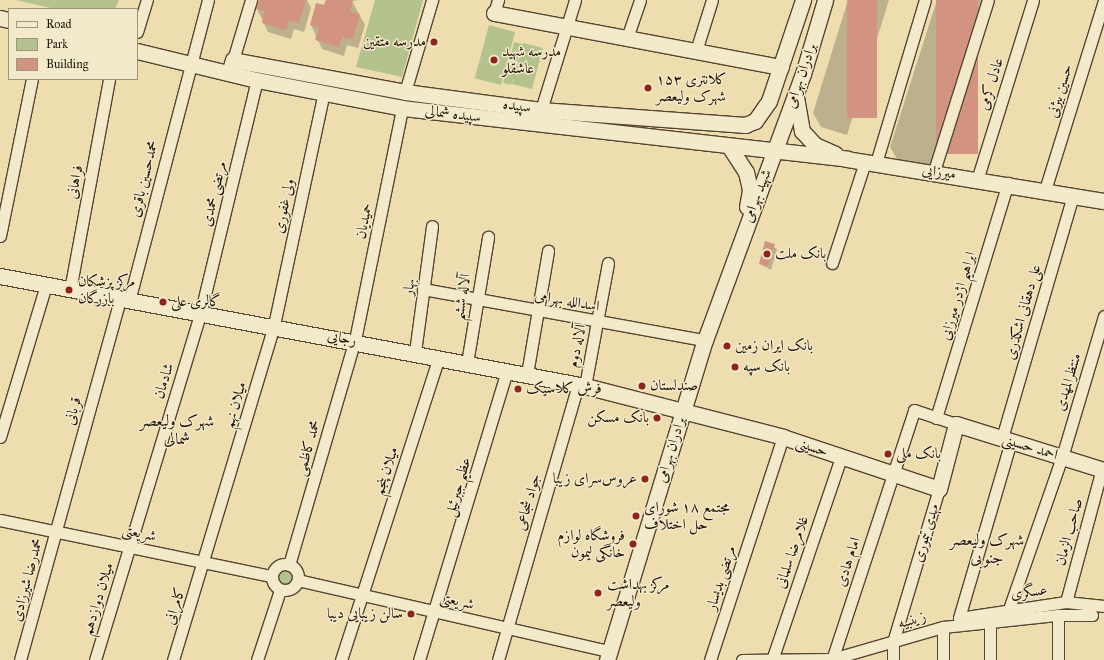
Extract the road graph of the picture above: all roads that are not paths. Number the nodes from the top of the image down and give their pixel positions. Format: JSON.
{"nodes":[{"id":1,"x":147,"y":0,"type":"edge"},
{"id":2,"x":208,"y":0,"type":"edge"},
{"id":3,"x":251,"y":0,"type":"edge"},
{"id":4,"x":432,"y":0,"type":"edge"},
{"id":5,"x":575,"y":0,"type":"edge"},
{"id":6,"x":640,"y":0,"type":"edge"},
{"id":7,"x":712,"y":0,"type":"edge"},
{"id":8,"x":803,"y":0,"type":"edge"},
{"id":9,"x":825,"y":0,"type":"edge"},
{"id":10,"x":925,"y":0,"type":"edge"},
{"id":11,"x":988,"y":0,"type":"edge"},
{"id":12,"x":1032,"y":0,"type":"edge"},
{"id":13,"x":1104,"y":0,"type":"edge"},
{"id":14,"x":496,"y":6,"type":"edge"},
{"id":15,"x":568,"y":27,"type":"junction"},
{"id":16,"x":138,"y":29,"type":"edge"},
{"id":17,"x":627,"y":38,"type":"junction"},
{"id":18,"x":696,"y":50,"type":"junction"},
{"id":19,"x":138,"y":51,"type":"edge"},
{"id":20,"x":188,"y":63,"type":"junction"},
{"id":21,"x":231,"y":66,"type":"junction"},
{"id":22,"x":780,"y":70,"type":"junction"},
{"id":23,"x":32,"y":80,"type":"edge"},
{"id":24,"x":110,"y":80,"type":"edge"},
{"id":25,"x":257,"y":80,"type":"junction"},
{"id":26,"x":797,"y":89,"type":"junction"},
{"id":27,"x":324,"y":92,"type":"junction"},
{"id":28,"x":405,"y":92,"type":"junction"},
{"id":29,"x":469,"y":100,"type":"junction"},
{"id":30,"x":402,"y":108,"type":"junction"},
{"id":31,"x":541,"y":110,"type":"junction"},
{"id":32,"x":580,"y":113,"type":"junction"},
{"id":33,"x":467,"y":116,"type":"junction"},
{"id":34,"x":755,"y":122,"type":"joint"},
{"id":35,"x":578,"y":129,"type":"junction"},
{"id":36,"x":729,"y":146,"type":"junction"},
{"id":37,"x":774,"y":152,"type":"junction"},
{"id":38,"x":847,"y":159,"type":"junction"},
{"id":39,"x":870,"y":162,"type":"junction"},
{"id":40,"x":934,"y":171,"type":"junction"},
{"id":41,"x":978,"y":177,"type":"junction"},
{"id":42,"x":1008,"y":183,"type":"junction"},
{"id":43,"x":1045,"y":190,"type":"junction"},
{"id":44,"x":1073,"y":195,"type":"junction"},
{"id":45,"x":1104,"y":200,"type":"edge"},
{"id":46,"x":432,"y":226,"type":"dead end"},
{"id":47,"x":0,"y":236,"type":"edge"},
{"id":48,"x":488,"y":237,"type":"dead end"},
{"id":49,"x":740,"y":241,"type":"junction"},
{"id":50,"x":548,"y":251,"type":"dead end"},
{"id":51,"x":832,"y":263,"type":"dead end"},
{"id":52,"x":608,"y":264,"type":"dead end"},
{"id":53,"x":0,"y":276,"type":"edge"},
{"id":54,"x":46,"y":285,"type":"junction"},
{"id":55,"x":424,"y":289,"type":"junction"},
{"id":56,"x":70,"y":290,"type":"junction"},
{"id":57,"x":476,"y":299,"type":"junction"},
{"id":58,"x":124,"y":300,"type":"junction"},
{"id":59,"x":538,"y":311,"type":"junction"},
{"id":60,"x":200,"y":315,"type":"junction"},
{"id":61,"x":1104,"y":316,"type":"edge"},
{"id":62,"x":597,"y":322,"type":"junction"},
{"id":63,"x":274,"y":325,"type":"junction"},
{"id":64,"x":355,"y":340,"type":"junction"},
{"id":65,"x":705,"y":340,"type":"junction"},
{"id":66,"x":415,"y":352,"type":"junction"},
{"id":67,"x":439,"y":357,"type":"junction"},
{"id":68,"x":467,"y":363,"type":"junction"},
{"id":69,"x":507,"y":370,"type":"junction"},
{"id":70,"x":527,"y":374,"type":"junction"},
{"id":71,"x":582,"y":386,"type":"junction"},
{"id":72,"x":682,"y":413,"type":"junction"},
{"id":73,"x":936,"y":418,"type":"junction"},
{"id":74,"x":956,"y":424,"type":"junction"},
{"id":75,"x":0,"y":437,"type":"edge"},
{"id":76,"x":783,"y":437,"type":"junction"},
{"id":77,"x":1006,"y":440,"type":"junction"},
{"id":78,"x":841,"y":457,"type":"junction"},
{"id":79,"x":1062,"y":457,"type":"junction"},
{"id":80,"x":1103,"y":470,"type":"edge"},
{"id":81,"x":893,"y":474,"type":"junction"},
{"id":82,"x":939,"y":489,"type":"junction"},
{"id":83,"x":0,"y":520,"type":"edge"},
{"id":84,"x":55,"y":531,"type":"junction"},
{"id":85,"x":130,"y":547,"type":"junction"},
{"id":86,"x":205,"y":562,"type":"junction"},
{"id":87,"x":289,"y":565,"type":"junction"},
{"id":88,"x":271,"y":576,"type":"junction"},
{"id":89,"x":298,"y":580,"type":"junction"},
{"id":90,"x":280,"y":590,"type":"junction"},
{"id":91,"x":361,"y":594,"type":"junction"},
{"id":92,"x":1066,"y":602,"type":"junction"},
{"id":93,"x":1104,"y":606,"type":"edge"},
{"id":94,"x":1009,"y":610,"type":"junction"},
{"id":95,"x":437,"y":611,"type":"junction"},
{"id":96,"x":1058,"y":615,"type":"junction"},
{"id":97,"x":1092,"y":615,"type":"dead end"},
{"id":98,"x":959,"y":618,"type":"joint"},
{"id":99,"x":990,"y":622,"type":"junction"},
{"id":100,"x":943,"y":627,"type":"junction"},
{"id":101,"x":507,"y":628,"type":"junction"},
{"id":102,"x":893,"y":642,"type":"junction"},
{"id":103,"x":608,"y":656,"type":"edge"},
{"id":104,"x":772,"y":659,"type":"edge"},
{"id":105,"x":20,"y":660,"type":"edge"},
{"id":106,"x":95,"y":660,"type":"edge"},
{"id":107,"x":173,"y":660,"type":"edge"},
{"id":108,"x":257,"y":660,"type":"edge"},
{"id":109,"x":341,"y":660,"type":"edge"},
{"id":110,"x":420,"y":660,"type":"edge"},
{"id":111,"x":498,"y":660,"type":"edge"},
{"id":112,"x":710,"y":660,"type":"edge"},
{"id":113,"x":742,"y":660,"type":"edge"},
{"id":114,"x":832,"y":660,"type":"edge"},
{"id":115,"x":893,"y":660,"type":"edge"},
{"id":116,"x":943,"y":660,"type":"edge"},
{"id":117,"x":990,"y":660,"type":"edge"},
{"id":118,"x":1058,"y":660,"type":"edge"}],
"edges":[{"from":1,"to":16,"type":"street"},
{"from":2,"to":20,"type":"street","name":"محمدحسین باقری"},
{"from":3,"to":21,"type":"street"},
{"from":4,"to":28,"type":"street"},
{"from":5,"to":15,"type":"street"},
{"from":6,"to":17,"type":"street"},
{"from":7,"to":18,"type":"street"},
{"from":8,"to":22,"type":"main road","name":"برادران بهرامی"},
{"from":9,"to":26,"type":"main road","name":"برادران بهرامی"},
{"from":10,"to":39,"type":"street"},
{"from":11,"to":40,"type":"street"},
{"from":12,"to":41,"type":"street","name":"عادل کرمی"},
{"from":13,"to":43,"type":"street","name":"حسین بیژنی"},
{"from":14,"to":15,"type":"main road"},
{"from":15,"to":17,"type":"main road"},
{"from":15,"to":31,"type":"street"},
{"from":17,"to":18,"type":"main road"},
{"from":18,"to":22,"type":"main road"},
{"from":19,"to":20,"type":"main road","name":"سپیده شمالی"},
{"from":20,"to":21,"type":"main road","name":"سپیده شمالی"},
{"from":20,"to":58,"type":"street","name":"محمدحسین باقری"},
{"from":21,"to":25,"type":"main road","name":"سپیده شمالی"},
{"from":21,"to":28,"type":"main road","name":"سپیده"},
{"from":22,"to":26,"type":"main road"},
{"from":22,"to":34,"type":"main road","name":"برادران بهرامی"},
{"from":23,"to":47,"type":"street"},
{"from":24,"to":56,"type":"street","name":"فراهانی"},
{"from":25,"to":27,"type":"main road","name":"سپیده شمالی"},
{"from":25,"to":60,"type":"street","name":"مرتضی محمدی"},
{"from":26,"to":37,"type":"main road","name":"برادران بهرامی"},
{"from":26,"to":38,"type":"main road"},
{"from":27,"to":30,"type":"main road","name":"سپیده شمالی"},
{"from":27,"to":63,"type":"street","name":"ولی غفوری"},
{"from":28,"to":29,"type":"main road","name":"سپیده"},
{"from":29,"to":31,"type":"main road","name":"سپیده"},
{"from":29,"to":33,"type":"main road"},
{"from":30,"to":33,"type":"main road","name":"سپیده شمالی"},
{"from":30,"to":64,"type":"street","name":"حمیدیان"},
{"from":31,"to":32,"type":"main road","name":"سپیده"},
{"from":32,"to":34,"type":"main road","name":"سپیده"},
{"from":32,"to":35,"type":"main road"},
{"from":33,"to":35,"type":"main road","name":"سپیده شمالی"},
{"from":35,"to":36,"type":"main road","name":"سپیده شمالی"},
{"from":36,"to":37,"type":"main road","name":"سپیده شمالی"},
{"from":36,"to":49,"type":"main road"},
{"from":37,"to":38,"type":"main road","name":"میرزایی"},
{"from":37,"to":49,"type":"main road","name":"شهید بهرامی"},
{"from":38,"to":39,"type":"main road","name":"میرزایی"},
{"from":39,"to":40,"type":"main road","name":"میرزایی"},
{"from":39,"to":51,"type":"street"},
{"from":40,"to":41,"type":"main road","name":"میرزایی"},
{"from":41,"to":42,"type":"main road","name":"میرزایی"},
{"from":42,"to":43,"type":"main road","name":"میرزایی"},
{"from":42,"to":73,"type":"street","name":"ابراهیم اژدر میرزایی"},
{"from":43,"to":44,"type":"main road","name":"میرزایی"},
{"from":44,"to":45,"type":"main road","name":"میرزایی"},
{"from":44,"to":77,"type":"street","name":"علی دهقانی اشکذری"},
{"from":46,"to":55,"type":"street","name":"بهار"},
{"from":48,"to":57,"type":"street","name":"آلاله ششم"},
{"from":49,"to":65,"type":"main road","name":"برادران بهرامی"},
{"from":50,"to":59,"type":"street"},
{"from":52,"to":62,"type":"street","name":"آلاله دوم"},
{"from":53,"to":54,"type":"main road","name":"رجایی"},
{"from":54,"to":56,"type":"main road","name":"رجایی"},
{"from":54,"to":75,"type":"street"},
{"from":55,"to":57,"type":"street","name":"اسدالله بهرامی"},
{"from":55,"to":66,"type":"street","name":"بهار"},
{"from":56,"to":58,"type":"main road","name":"رجایی"},
{"from":57,"to":59,"type":"street","name":"اسدالله بهرامی"},
{"from":57,"to":68,"type":"street","name":"آلاله ششم"},
{"from":58,"to":60,"type":"main road","name":"رجایی"},
{"from":58,"to":84,"type":"street","name":"قربانی"},
{"from":59,"to":62,"type":"street","name":"اسدالله بهرامی"},
{"from":59,"to":70,"type":"street"},
{"from":60,"to":63,"type":"main road","name":"رجایی"},
{"from":60,"to":85,"type":"street","name":"شادمان"},
{"from":61,"to":79,"type":"street","name":"منتظرالمهدی"},
{"from":62,"to":65,"type":"street","name":"اسدالله بهرامی"},
{"from":62,"to":71,"type":"street","name":"آلاله دوم"},
{"from":63,"to":64,"type":"main road","name":"رجایی"},
{"from":63,"to":86,"type":"street","name":"میلان نهم"},
{"from":64,"to":66,"type":"main road","name":"رجایی"},
{"from":64,"to":87,"type":"street","name":"محمد کاظمی"},
{"from":65,"to":72,"type":"main road","name":"برادران بهرامی"},
{"from":66,"to":67,"type":"main road","name":"رجایی"},
{"from":67,"to":68,"type":"main road","name":"رجایی"},
{"from":67,"to":91,"type":"street","name":"میلان پنجم"},
{"from":68,"to":69,"type":"main road","name":"رجایی"},
{"from":69,"to":70,"type":"main road","name":"رجایی"},
{"from":69,"to":95,"type":"street","name":"عظیم جبرئیل"},
{"from":70,"to":71,"type":"main road","name":"رجایی"},
{"from":71,"to":72,"type":"main road","name":"رجایی"},
{"from":71,"to":101,"type":"street","name":"جواد شجاعی"},
{"from":72,"to":76,"type":"main road","name":"حسینی"},
{"from":72,"to":103,"type":"main road","name":"برادران بهرامی"},
{"from":73,"to":74,"type":"street"},
{"from":73,"to":81,"type":"street"},
{"from":74,"to":77,"type":"main road","name":"احمد حسینی"},
{"from":74,"to":82,"type":"main road","name":"مهدی تیموری"},
{"from":76,"to":78,"type":"main road","name":"حسینی"},
{"from":76,"to":112,"type":"street","name":"مرتضی بدیسار"},
{"from":77,"to":79,"type":"main road","name":"احمد حسینی"},
{"from":77,"to":98,"type":"street","name":"علی دهقانی اشکذری"},
{"from":78,"to":81,"type":"main road","name":"حسینی"},
{"from":78,"to":104,"type":"street","name":"غلامرضا سلمانی"},
{"from":79,"to":80,"type":"main road","name":"احمد حسینی"},
{"from":79,"to":94,"type":"street","name":"منتظرالمهدی"},
{"from":80,"to":92,"type":"street","name":"صاحب الزمان"},
{"from":81,"to":82,"type":"main road","name":"حسینی"},
{"from":81,"to":114,"type":"street","name":"امام هادی"},
{"from":82,"to":102,"type":"street","name":"مهدی تیموری"},
{"from":83,"to":84,"type":"street","name":"شریعتی"},
{"from":84,"to":85,"type":"street","name":"شریعتی"},
{"from":84,"to":105,"type":"street","name":"محمدرضا شیرزادی"},
{"from":85,"to":86,"type":"street","name":"شریعتی"},
{"from":85,"to":106,"type":"street","name":"میلان دوازدهم"},
{"from":86,"to":88,"type":"street","name":"شریعتی"},
{"from":86,"to":107,"type":"street","name":"کامرانی"},
{"from":87,"to":88,"type":"street"},
{"from":87,"to":89,"type":"street"},
{"from":88,"to":90,"type":"street"},
{"from":89,"to":90,"type":"street"},
{"from":89,"to":91,"type":"street","name":"شریعتی"},
{"from":90,"to":108,"type":"street"},
{"from":91,"to":95,"type":"street","name":"شریعتی"},
{"from":91,"to":109,"type":"street","name":"میلان پنجم"},
{"from":92,"to":93,"type":"street","name":"عسگری"},
{"from":92,"to":94,"type":"street","name":"عسگری"},
{"from":94,"to":98,"type":"street","name":"عسگری"},
{"from":95,"to":101,"type":"street","name":"شریعتی"},
{"from":95,"to":110,"type":"street","name":"عظیم جبرئیل"},
{"from":96,"to":97,"type":"street","name":"زینبیه"},
{"from":96,"to":99,"type":"street","name":"زینبیه"},
{"from":96,"to":118,"type":"street"},
{"from":99,"to":100,"type":"street","name":"زینبیه"},
{"from":99,"to":117,"type":"street"},
{"from":100,"to":102,"type":"street","name":"زینبیه"},
{"from":100,"to":116,"type":"street"},
{"from":101,"to":103,"type":"street","name":"شریعتی"},
{"from":101,"to":111,"type":"street","name":"جواد شجاعی"},
{"from":102,"to":114,"type":"street","name":"زینبیه"},
{"from":102,"to":115,"type":"street","name":"مهدی تیموری"},
{"from":104,"to":113,"type":"street","name":"زینبیه"},
{"from":104,"to":114,"type":"street","name":"زینبیه"}]}
